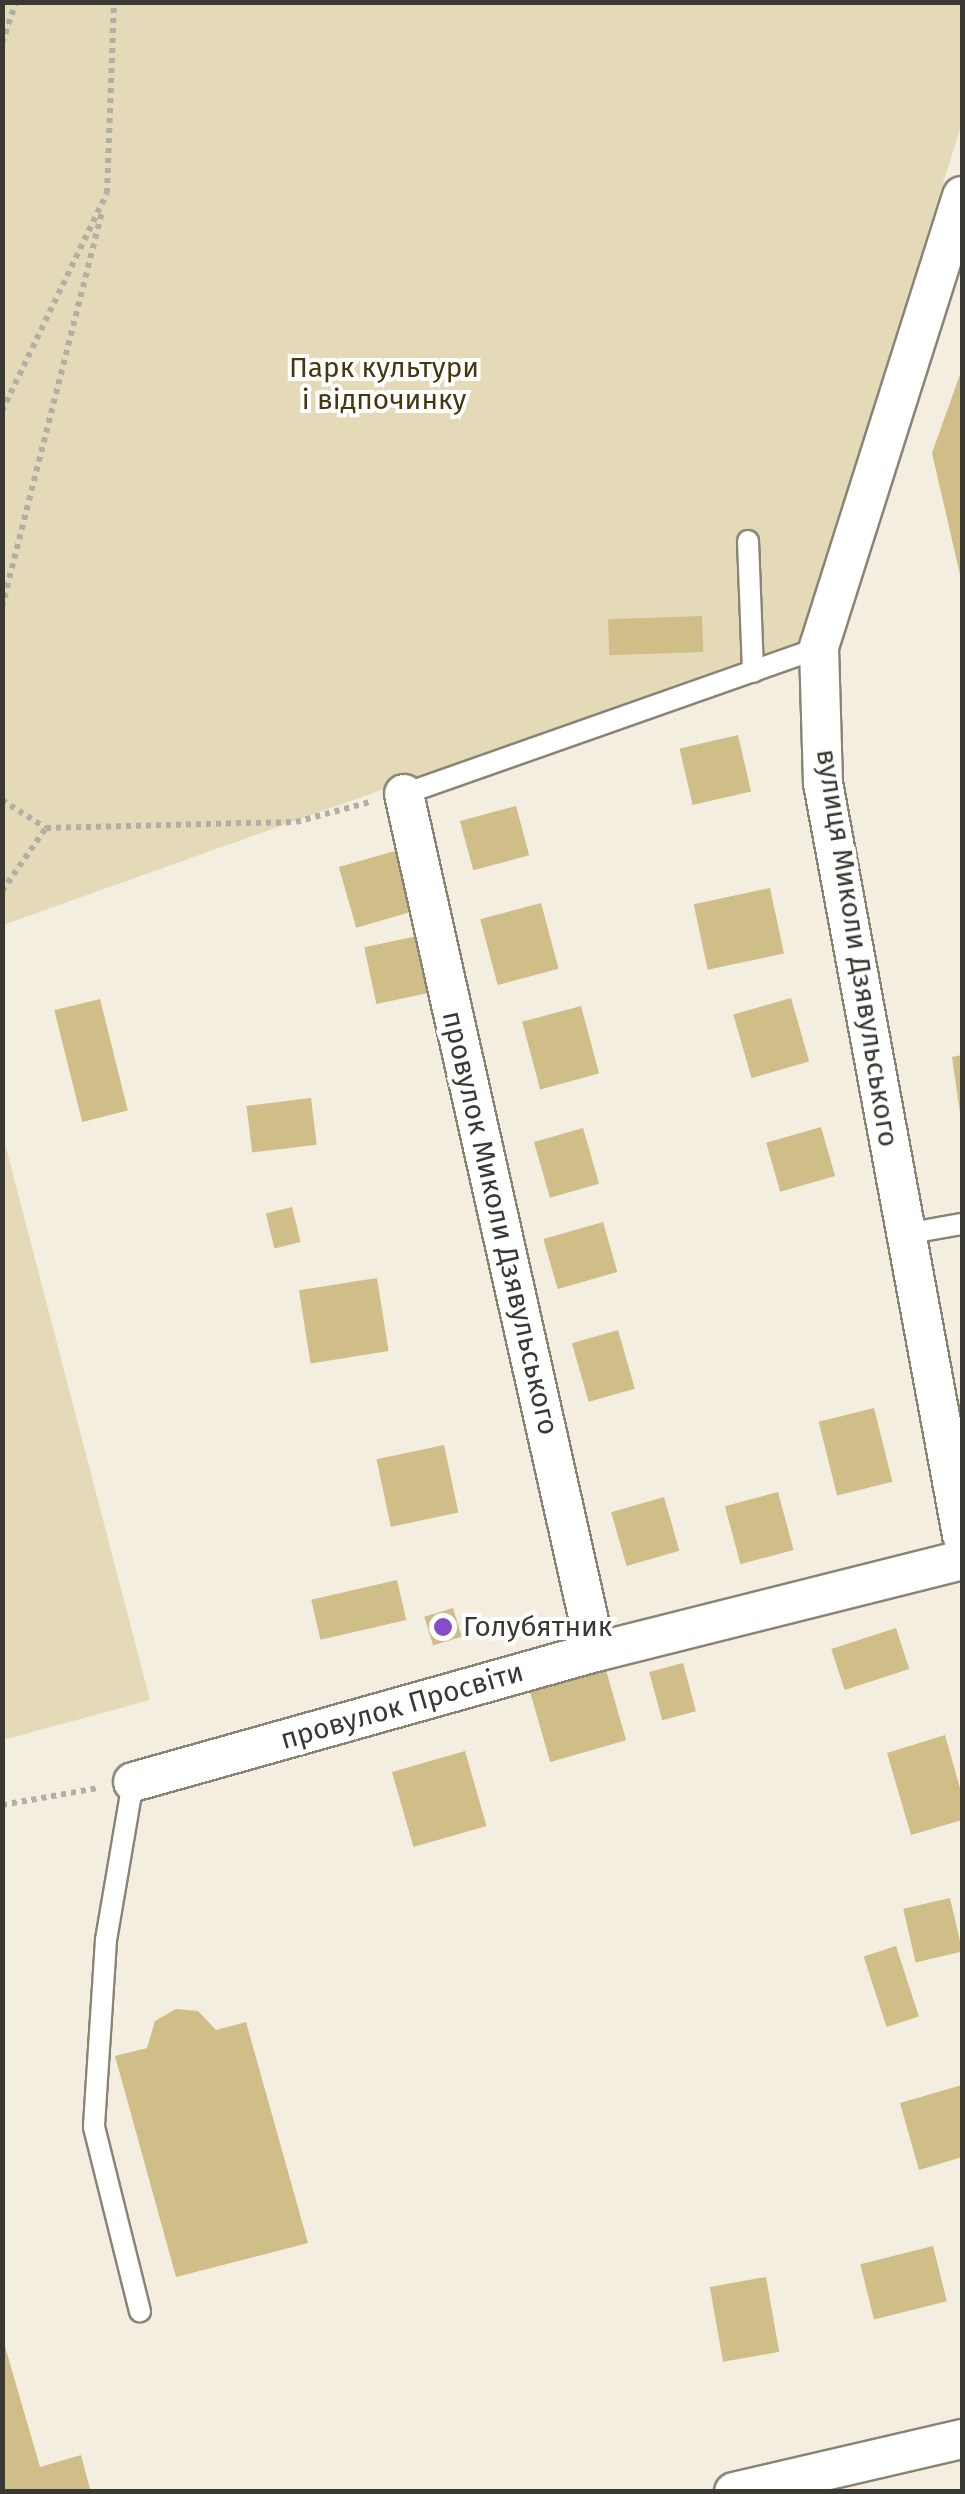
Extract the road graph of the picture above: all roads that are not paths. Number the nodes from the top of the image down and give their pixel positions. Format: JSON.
{"nodes":[{"id":1,"x":962,"y":196,"type":"edge"},
{"id":2,"x":748,"y":541,"type":"dead end"},
{"id":3,"x":819,"y":648,"type":"junction"},
{"id":4,"x":753,"y":672,"type":"junction"},
{"id":5,"x":404,"y":794,"type":"joint"},
{"id":6,"x":962,"y":1224,"type":"edge"},
{"id":7,"x":905,"y":1234,"type":"junction"},
{"id":8,"x":956,"y":1462,"type":"edge"},
{"id":9,"x":962,"y":1535,"type":"edge"},
{"id":10,"x":962,"y":1560,"type":"edge"},
{"id":11,"x":596,"y":1652,"type":"junction"},
{"id":12,"x":134,"y":1782,"type":"joint"},
{"id":13,"x":140,"y":2311,"type":"dead end"},
{"id":14,"x":962,"y":2438,"type":"edge"},
{"id":15,"x":734,"y":2492,"type":"edge"}],
"edges":[{"from":1,"to":3,"type":"street","name":"вулиця Миколи Дзявульського"},
{"from":2,"to":4,"type":"lane"},
{"from":3,"to":4,"type":"lane"},
{"from":3,"to":7,"type":"street","name":"вулиця Миколи Дзявульського"},
{"from":4,"to":5,"type":"lane"},
{"from":5,"to":11,"type":"street","name":"провулок Миколи Дзявульського"},
{"from":6,"to":7,"type":"lane"},
{"from":7,"to":8,"type":"street","name":"вулиця Миколи Дзявульського"},
{"from":8,"to":9,"type":"street","name":"вулиця Миколи Дзявульського"},
{"from":10,"to":11,"type":"street","name":"провулок Просвіти"},
{"from":11,"to":12,"type":"street","name":"провулок Просвіти"},
{"from":12,"to":13,"type":"lane"},
{"from":14,"to":15,"type":"street"}]}
